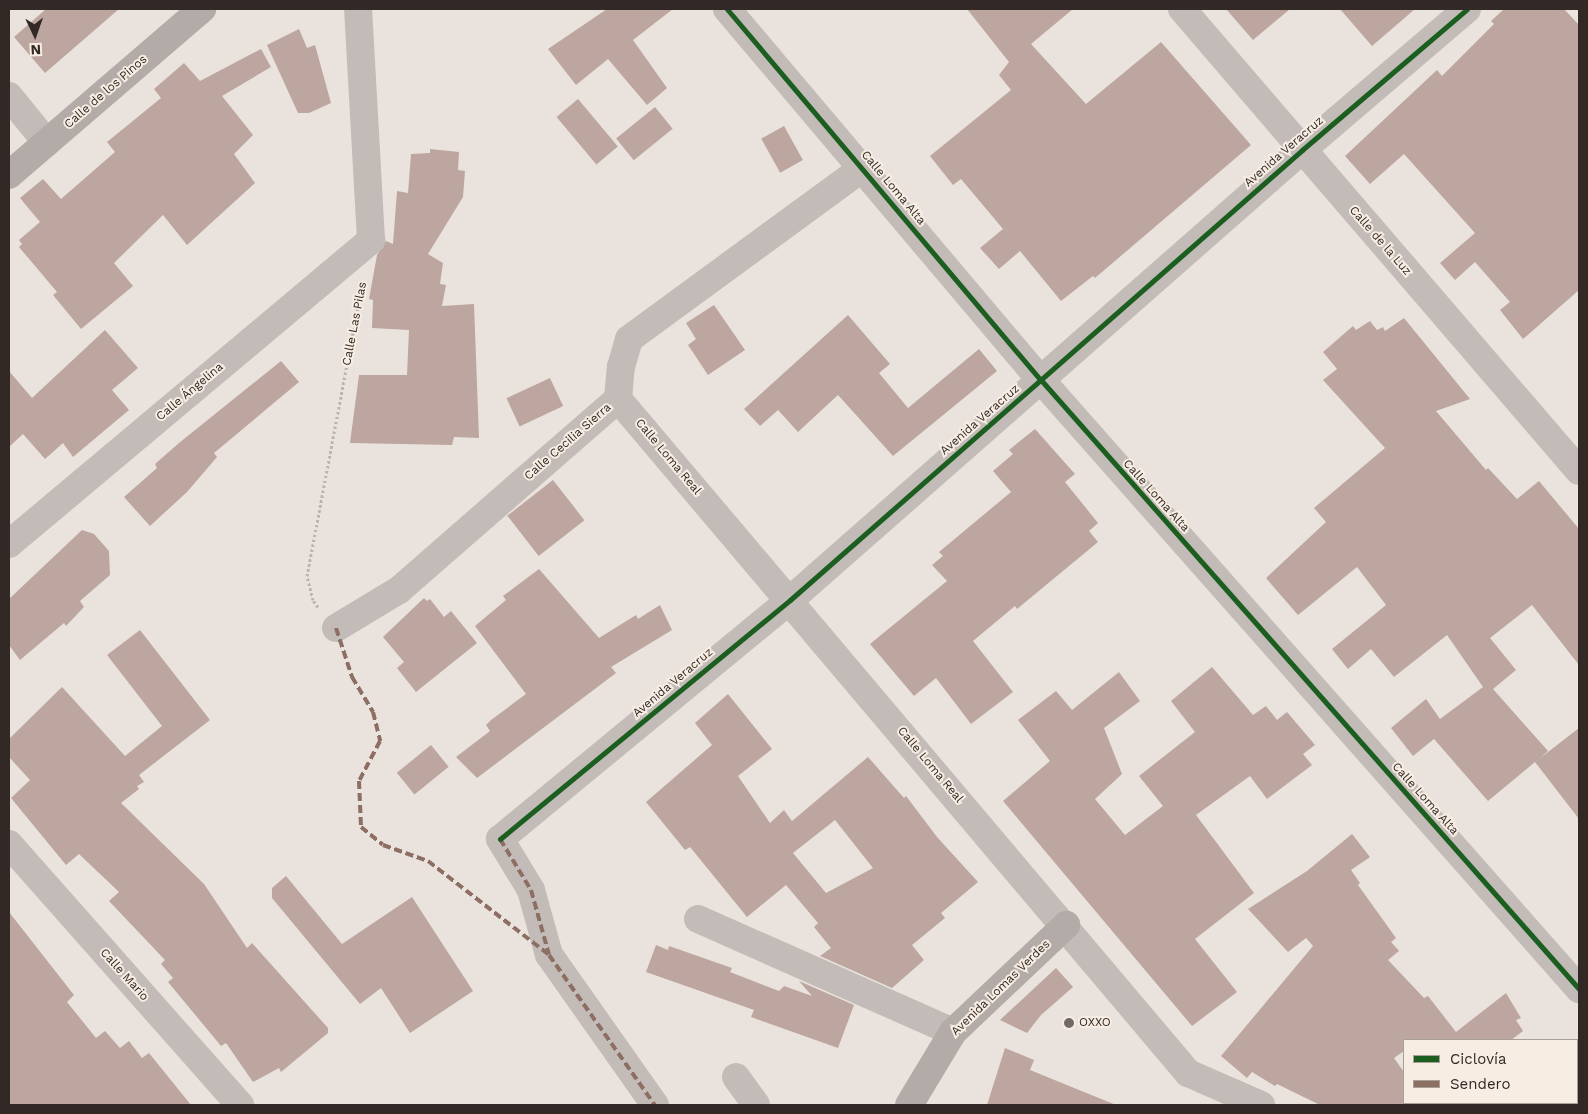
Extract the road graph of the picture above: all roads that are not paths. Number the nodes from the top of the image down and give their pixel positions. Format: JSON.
{"nodes":[{"id":1,"x":202,"y":9,"type":"edge"},
{"id":2,"x":358,"y":9,"type":"edge"},
{"id":3,"x":727,"y":9,"type":"edge"},
{"id":4,"x":1182,"y":9,"type":"edge"},
{"id":5,"x":1467,"y":9,"type":"edge"},
{"id":6,"x":9,"y":96,"type":"edge"},
{"id":7,"x":47,"y":143,"type":"junction"},
{"id":8,"x":1302,"y":150,"type":"junction"},
{"id":9,"x":863,"y":168,"type":"junction"},
{"id":10,"x":9,"y":175,"type":"edge"},
{"id":11,"x":1041,"y":380,"type":"junction"},
{"id":12,"x":618,"y":399,"type":"junction"},
{"id":13,"x":1579,"y":471,"type":"edge"},
{"id":14,"x":9,"y":544,"type":"edge"},
{"id":15,"x":790,"y":600,"type":"junction"},
{"id":16,"x":336,"y":628,"type":"road end"},
{"id":17,"x":9,"y":844,"type":"edge"},
{"id":18,"x":698,"y":919,"type":"dead end"},
{"id":19,"x":1066,"y":925,"type":"junction"},
{"id":20,"x":1579,"y":989,"type":"edge"},
{"id":21,"x":953,"y":1032,"type":"junction"},
{"id":22,"x":736,"y":1077,"type":"dead end"},
{"id":23,"x":240,"y":1105,"type":"edge"},
{"id":24,"x":655,"y":1105,"type":"edge"},
{"id":25,"x":756,"y":1105,"type":"edge"},
{"id":26,"x":909,"y":1105,"type":"edge"},
{"id":27,"x":1261,"y":1105,"type":"edge"}],
"edges":[{"from":1,"to":7,"type":"street","name":"Calle de los Pinos"},
{"from":2,"to":14,"type":"street","name":"Calle Ángelina"},
{"from":3,"to":9,"type":"street","name":"Calle Loma Alta"},
{"from":4,"to":8,"type":"street","name":"Calle de la Luz"},
{"from":5,"to":8,"type":"street","name":"Avenida Veracruz"},
{"from":6,"to":7,"type":"street"},
{"from":7,"to":10,"type":"street","name":"Calle de los Pinos"},
{"from":8,"to":11,"type":"street","name":"Avenida Veracruz"},
{"from":8,"to":13,"type":"street","name":"Calle de la Luz"},
{"from":9,"to":11,"type":"street","name":"Calle Loma Alta"},
{"from":9,"to":12,"type":"street","name":"Calle Cecilia Sierra"},
{"from":11,"to":15,"type":"street","name":"Avenida Veracruz"},
{"from":11,"to":20,"type":"street","name":"Calle Loma Alta"},
{"from":12,"to":15,"type":"street","name":"Calle Loma Real"},
{"from":12,"to":16,"type":"street","name":"Calle Cecilia Sierra"},
{"from":15,"to":19,"type":"street","name":"Calle Loma Real"},
{"from":15,"to":24,"type":"street","name":"Avenida Veracruz"},
{"from":17,"to":23,"type":"street","name":"Calle Mario"},
{"from":18,"to":21,"type":"street"},
{"from":19,"to":21,"type":"street","name":"Avenida Lomas Verdes"},
{"from":19,"to":27,"type":"street","name":"Calle Loma Real"},
{"from":21,"to":26,"type":"street","name":"Avenida Lomas Verdes"},
{"from":22,"to":25,"type":"street"}]}
